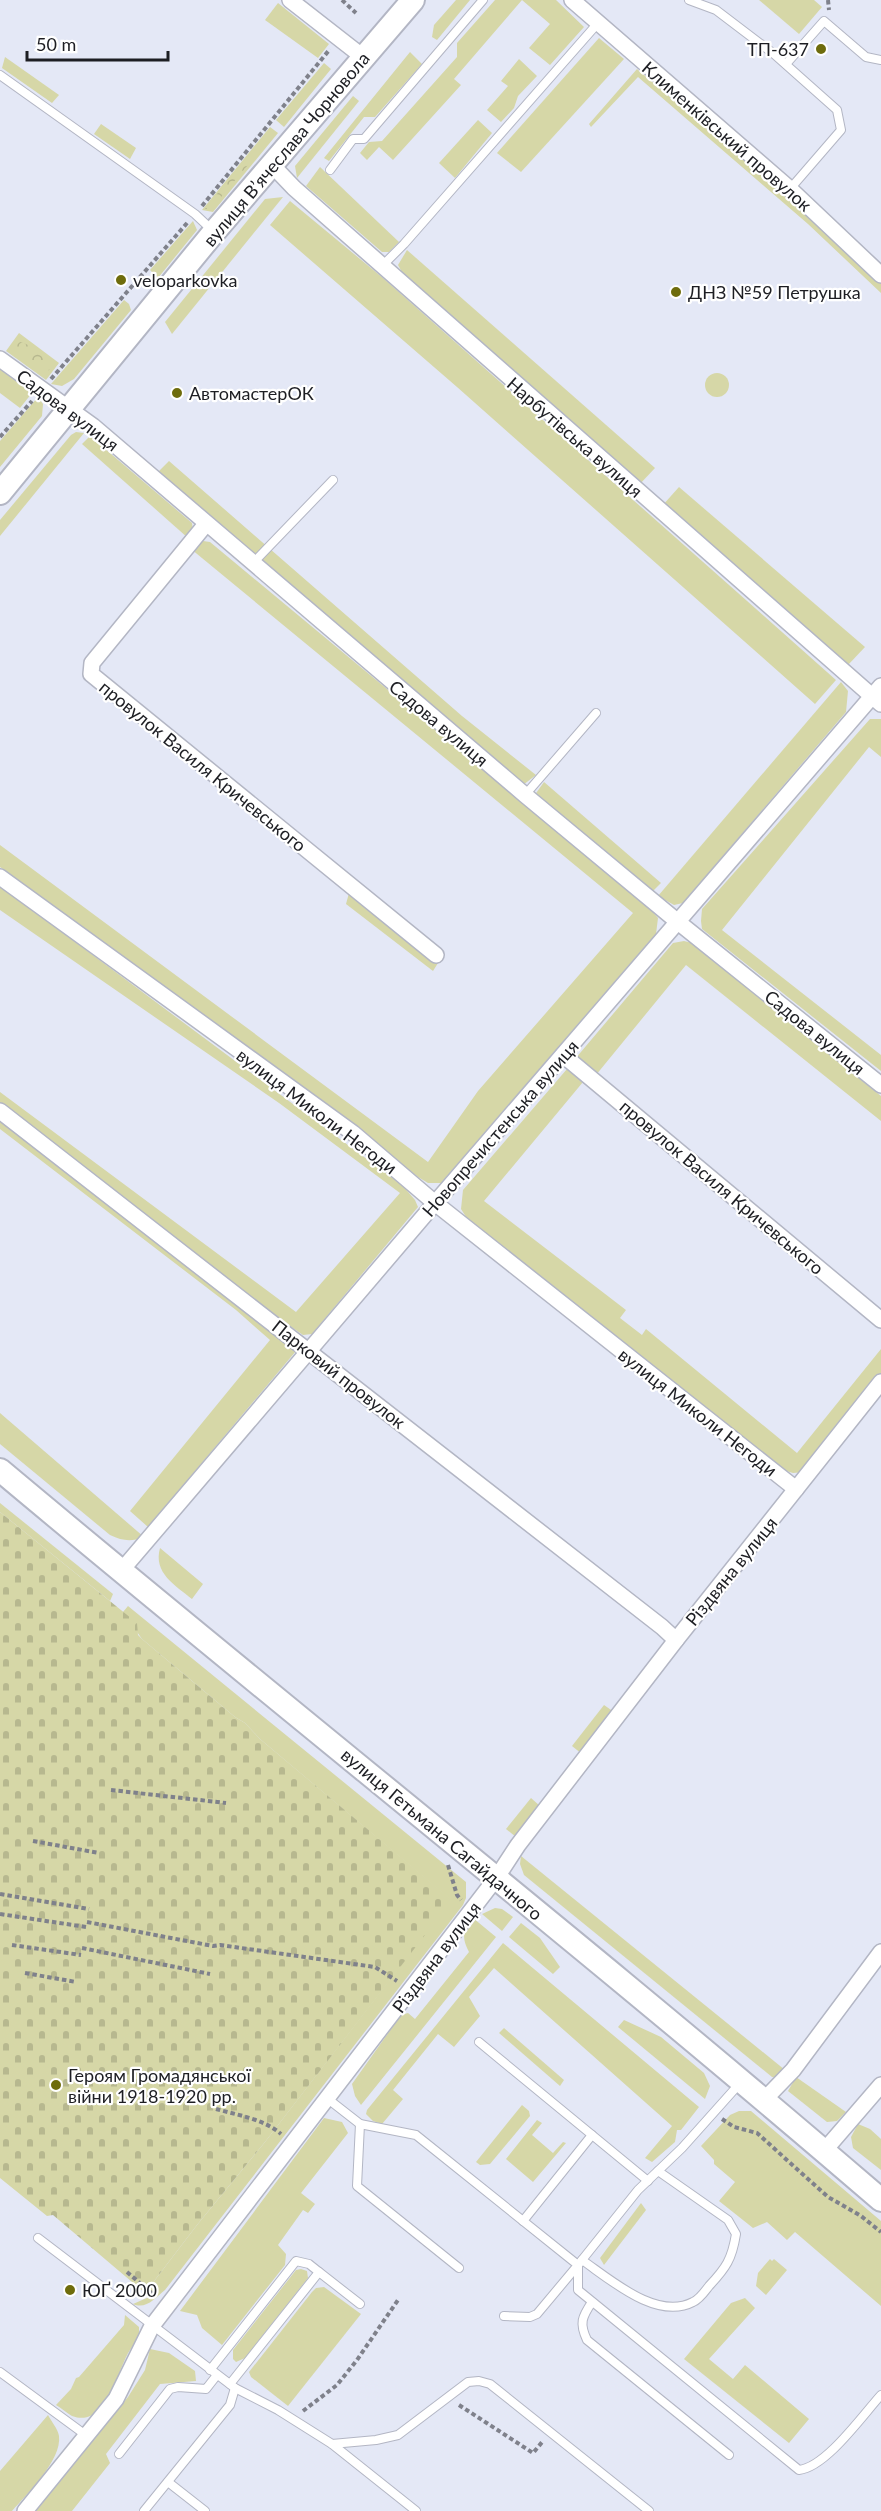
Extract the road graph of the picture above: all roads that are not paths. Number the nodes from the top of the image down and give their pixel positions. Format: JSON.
{"nodes":[{"id":1,"x":290,"y":0,"type":"edge"},
{"id":2,"x":413,"y":0,"type":"edge"},
{"id":3,"x":483,"y":0,"type":"edge"},
{"id":4,"x":572,"y":0,"type":"edge"},
{"id":5,"x":689,"y":0,"type":"edge"},
{"id":6,"x":598,"y":22,"type":"junction"},
{"id":7,"x":363,"y":57,"type":"junction"},
{"id":8,"x":881,"y":60,"type":"edge"},
{"id":9,"x":786,"y":64,"type":"junction"},
{"id":10,"x":0,"y":75,"type":"edge"},
{"id":11,"x":273,"y":166,"type":"junction"},
{"id":12,"x":330,"y":170,"type":"dead end"},
{"id":13,"x":790,"y":189,"type":"junction"},
{"id":14,"x":214,"y":232,"type":"junction"},
{"id":15,"x":382,"y":266,"type":"junction"},
{"id":16,"x":881,"y":275,"type":"edge"},
{"id":17,"x":0,"y":359,"type":"edge"},
{"id":18,"x":68,"y":409,"type":"junction"},
{"id":19,"x":333,"y":480,"type":"dead end"},
{"id":20,"x":0,"y":493,"type":"edge"},
{"id":21,"x":206,"y":524,"type":"junction"},
{"id":22,"x":252,"y":564,"type":"junction"},
{"id":23,"x":878,"y":695,"type":"edge"},
{"id":24,"x":596,"y":712,"type":"dead end"},
{"id":25,"x":525,"y":795,"type":"junction"},
{"id":26,"x":0,"y":877,"type":"edge"},
{"id":27,"x":678,"y":922,"type":"junction"},
{"id":28,"x":436,"y":955,"type":"dead end"},
{"id":29,"x":563,"y":1055,"type":"junction"},
{"id":30,"x":881,"y":1084,"type":"edge"},
{"id":31,"x":0,"y":1111,"type":"edge"},
{"id":32,"x":435,"y":1203,"type":"junction"},
{"id":33,"x":881,"y":1320,"type":"edge"},
{"id":34,"x":309,"y":1351,"type":"junction"},
{"id":35,"x":881,"y":1382,"type":"edge"},
{"id":36,"x":0,"y":1470,"type":"edge"},
{"id":37,"x":796,"y":1489,"type":"junction"},
{"id":38,"x":121,"y":1571,"type":"junction"},
{"id":39,"x":676,"y":1640,"type":"junction"},
{"id":40,"x":496,"y":1877,"type":"junction"},
{"id":41,"x":881,"y":1952,"type":"edge"},
{"id":42,"x":479,"y":2042,"type":"dead end"},
{"id":43,"x":742,"y":2081,"type":"junction"},
{"id":44,"x":881,"y":2085,"type":"edge"},
{"id":45,"x":328,"y":2099,"type":"junction"},
{"id":46,"x":764,"y":2100,"type":"junction"},
{"id":47,"x":360,"y":2124,"type":"junction"},
{"id":48,"x":592,"y":2135,"type":"junction"},
{"id":49,"x":824,"y":2151,"type":"junction"},
{"id":50,"x":658,"y":2171,"type":"junction"},
{"id":51,"x":648,"y":2181,"type":"junction"},
{"id":52,"x":881,"y":2200,"type":"edge"},
{"id":53,"x":523,"y":2221,"type":"junction"},
{"id":54,"x":38,"y":2238,"type":"dead end"},
{"id":55,"x":580,"y":2263,"type":"junction"},
{"id":56,"x":459,"y":2268,"type":"dead end"},
{"id":57,"x":319,"y":2272,"type":"junction"},
{"id":58,"x":592,"y":2302,"type":"junction"},
{"id":59,"x":360,"y":2304,"type":"dead end"},
{"id":60,"x":504,"y":2316,"type":"dead end"},
{"id":61,"x":152,"y":2326,"type":"junction"},
{"id":62,"x":0,"y":2372,"type":"edge"},
{"id":63,"x":213,"y":2372,"type":"junction"},
{"id":64,"x":232,"y":2386,"type":"junction"},
{"id":65,"x":881,"y":2395,"type":"edge"},
{"id":66,"x":87,"y":2436,"type":"junction"},
{"id":67,"x":332,"y":2444,"type":"junction"},
{"id":68,"x":119,"y":2454,"type":"dead end"},
{"id":69,"x":729,"y":2455,"type":"dead end"},
{"id":70,"x":168,"y":2482,"type":"junction"},
{"id":71,"x":25,"y":2511,"type":"edge"},
{"id":72,"x":144,"y":2511,"type":"edge"},
{"id":73,"x":205,"y":2511,"type":"edge"},
{"id":74,"x":416,"y":2511,"type":"edge"},
{"id":75,"x":650,"y":2511,"type":"edge"}],
"edges":[{"from":1,"to":7,"type":"street"},
{"from":2,"to":7,"type":"main road","name":"вулиця Вʼячеслава Чорновола"},
{"from":3,"to":12,"type":"lane"},
{"from":4,"to":6,"type":"street","name":"Клименківський провулок"},
{"from":5,"to":9,"type":"lane"},
{"from":6,"to":13,"type":"street","name":"Клименківський провулок"},
{"from":6,"to":15,"type":"lane"},
{"from":7,"to":11,"type":"main road","name":"вулиця Вʼячеслава Чорновола"},
{"from":8,"to":9,"type":"lane"},
{"from":9,"to":13,"type":"lane"},
{"from":10,"to":14,"type":"lane"},
{"from":11,"to":14,"type":"main road","name":"вулиця Вʼячеслава Чорновола"},
{"from":11,"to":15,"type":"street","name":"Нарбутівська вулиця"},
{"from":13,"to":16,"type":"street","name":"Клименківський провулок"},
{"from":14,"to":18,"type":"main road","name":"вулиця Вʼячеслава Чорновола"},
{"from":15,"to":23,"type":"street","name":"Нарбутівська вулиця"},
{"from":17,"to":18,"type":"street","name":"Садова вулиця"},
{"from":18,"to":20,"type":"main road","name":"вулиця Вʼячеслава Чорновола"},
{"from":18,"to":21,"type":"street","name":"Садова вулиця"},
{"from":19,"to":22,"type":"lane"},
{"from":21,"to":22,"type":"street","name":"Садова вулиця"},
{"from":21,"to":28,"type":"street","name":"провулок Василя Кричевського"},
{"from":22,"to":25,"type":"street","name":"Садова вулиця"},
{"from":23,"to":27,"type":"street","name":"Новопречистенська вулиця"},
{"from":24,"to":25,"type":"lane"},
{"from":25,"to":27,"type":"street","name":"Садова вулиця"},
{"from":26,"to":32,"type":"street","name":"вулиця Миколи Негоди"},
{"from":27,"to":29,"type":"street","name":"Новопречистенська вулиця"},
{"from":27,"to":30,"type":"street","name":"Садова вулиця"},
{"from":29,"to":32,"type":"street","name":"Новопречистенська вулиця"},
{"from":29,"to":33,"type":"street","name":"провулок Василя Кричевського"},
{"from":31,"to":34,"type":"street","name":"Парковий провулок"},
{"from":32,"to":34,"type":"street","name":"Новопречистенська вулиця"},
{"from":32,"to":37,"type":"street","name":"вулиця Миколи Негоди"},
{"from":34,"to":38,"type":"street","name":"Новопречистенська вулиця"},
{"from":34,"to":39,"type":"street","name":"Парковий провулок"},
{"from":35,"to":37,"type":"street","name":"Різдвяна вулиця"},
{"from":36,"to":38,"type":"main road","name":"вулиця Гетьмана Сагайдачного"},
{"from":37,"to":39,"type":"street","name":"Різдвяна вулиця"},
{"from":38,"to":40,"type":"main road","name":"вулиця Гетьмана Сагайдачного"},
{"from":39,"to":40,"type":"street","name":"Різдвяна вулиця"},
{"from":40,"to":43,"type":"main road","name":"вулиця Гетьмана Сагайдачного"},
{"from":40,"to":45,"type":"street","name":"Різдвяна вулиця"},
{"from":41,"to":46,"type":"street"},
{"from":42,"to":48,"type":"lane"},
{"from":43,"to":46,"type":"main road","name":"вулиця Гетьмана Сагайдачного"},
{"from":43,"to":50,"type":"lane"},
{"from":44,"to":49,"type":"street"},
{"from":45,"to":47,"type":"lane"},
{"from":45,"to":61,"type":"street","name":"Різдвяна вулиця"},
{"from":46,"to":49,"type":"main road","name":"вулиця Гетьмана Сагайдачного"},
{"from":47,"to":53,"type":"lane"},
{"from":47,"to":56,"type":"lane"},
{"from":48,"to":51,"type":"lane"},
{"from":48,"to":53,"type":"lane"},
{"from":49,"to":52,"type":"main road","name":"вулиця Гетьмана Сагайдачного"},
{"from":50,"to":51,"type":"lane"},
{"from":50,"to":55,"type":"lane"},
{"from":51,"to":55,"type":"lane"},
{"from":53,"to":55,"type":"lane"},
{"from":54,"to":61,"type":"lane"},
{"from":55,"to":58,"type":"lane"},
{"from":55,"to":60,"type":"lane"},
{"from":57,"to":59,"type":"lane"},
{"from":57,"to":63,"type":"lane"},
{"from":57,"to":64,"type":"lane"},
{"from":58,"to":65,"type":"lane"},
{"from":58,"to":69,"type":"lane"},
{"from":61,"to":63,"type":"lane"},
{"from":61,"to":66,"type":"street","name":"Різдвяна вулиця"},
{"from":62,"to":66,"type":"lane"},
{"from":63,"to":64,"type":"lane"},
{"from":63,"to":68,"type":"lane"},
{"from":64,"to":67,"type":"lane"},
{"from":64,"to":70,"type":"lane"},
{"from":66,"to":71,"type":"street","name":"Різдвяна вулиця"},
{"from":67,"to":74,"type":"lane"},
{"from":67,"to":75,"type":"lane"},
{"from":70,"to":72,"type":"lane"},
{"from":70,"to":73,"type":"lane"}]}
